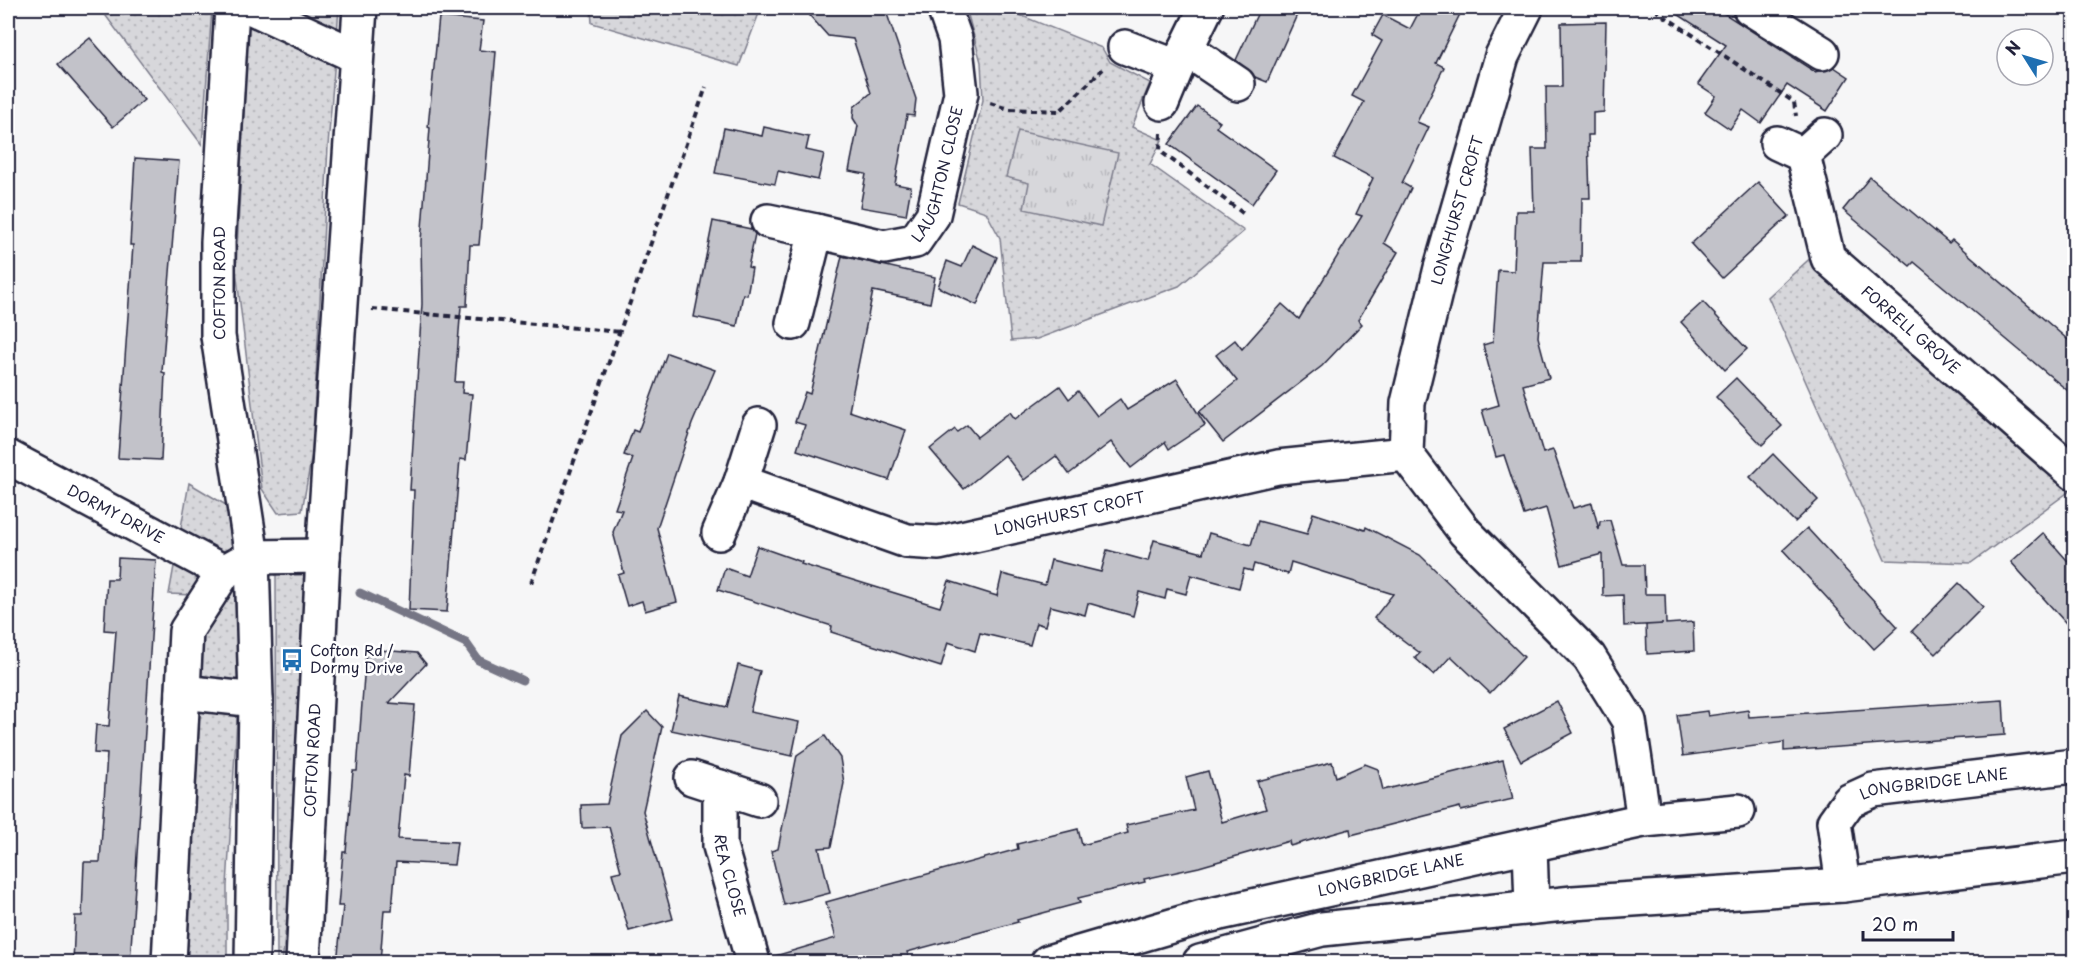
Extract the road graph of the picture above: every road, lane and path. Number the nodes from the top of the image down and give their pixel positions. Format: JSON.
{"nodes":[{"id":1,"x":232,"y":8,"type":"edge"},
{"id":2,"x":252,"y":8,"type":"edge"},
{"id":3,"x":360,"y":8,"type":"edge"},
{"id":4,"x":944,"y":8,"type":"edge"},
{"id":5,"x":1206,"y":8,"type":"edge"},
{"id":6,"x":1526,"y":8,"type":"edge"},
{"id":7,"x":1660,"y":8,"type":"edge"},
{"id":8,"x":1750,"y":8,"type":"edge"},
{"id":9,"x":1125,"y":47,"type":"joint"},
{"id":10,"x":1822,"y":53,"type":"dead end"},
{"id":11,"x":357,"y":56,"type":"junction"},
{"id":12,"x":1181,"y":58,"type":"junction"},
{"id":13,"x":1238,"y":84,"type":"dead end"},
{"id":14,"x":706,"y":87,"type":"dead end"},
{"id":15,"x":961,"y":93,"type":"junction"},
{"id":16,"x":1162,"y":103,"type":"joint"},
{"id":17,"x":1801,"y":144,"type":"joint"},
{"id":18,"x":1244,"y":214,"type":"dead end"},
{"id":19,"x":768,"y":221,"type":"dead end"},
{"id":20,"x":816,"y":231,"type":"junction"},
{"id":21,"x":8,"y":294,"type":"edge"},
{"id":22,"x":341,"y":306,"type":"junction"},
{"id":23,"x":793,"y":323,"type":"dead end"},
{"id":24,"x":8,"y":325,"type":"edge"},
{"id":25,"x":620,"y":332,"type":"junction"},
{"id":26,"x":759,"y":425,"type":"dead end"},
{"id":27,"x":1406,"y":454,"type":"junction"},
{"id":28,"x":8,"y":457,"type":"edge"},
{"id":29,"x":2074,"y":473,"type":"edge"},
{"id":30,"x":741,"y":482,"type":"junction"},
{"id":31,"x":719,"y":533,"type":"dead end"},
{"id":32,"x":323,"y":556,"type":"junction"},
{"id":33,"x":238,"y":565,"type":"junction"},
{"id":34,"x":531,"y":583,"type":"dead end"},
{"id":35,"x":183,"y":692,"type":"junction"},
{"id":36,"x":256,"y":700,"type":"junction"},
{"id":37,"x":2074,"y":766,"type":"edge"},
{"id":38,"x":759,"y":800,"type":"dead end"},
{"id":39,"x":1738,"y":811,"type":"dead end"},
{"id":40,"x":1644,"y":820,"type":"junction"},
{"id":41,"x":1530,"y":846,"type":"junction"},
{"id":42,"x":2074,"y":857,"type":"edge"},
{"id":43,"x":1843,"y":885,"type":"junction"},
{"id":44,"x":1532,"y":907,"type":"junction"},
{"id":45,"x":169,"y":963,"type":"edge"},
{"id":46,"x":252,"y":963,"type":"edge"},
{"id":47,"x":303,"y":963,"type":"edge"},
{"id":48,"x":753,"y":963,"type":"edge"},
{"id":49,"x":1048,"y":963,"type":"edge"},
{"id":50,"x":1200,"y":963,"type":"edge"}],
"edges":[{"from":1,"to":33,"type":"street","name":"COFTON ROAD"},
{"from":2,"to":11,"type":"street"},
{"from":3,"to":11,"type":"street","name":"COFTON ROAD"},
{"from":4,"to":15,"type":"street","name":"LAUGHTON CLOSE"},
{"from":5,"to":12,"type":"street"},
{"from":6,"to":27,"type":"street","name":"LONGHURST CROFT"},
{"from":7,"to":17,"type":"path"},
{"from":8,"to":10,"type":"street"},
{"from":9,"to":12,"type":"street"},
{"from":9,"to":15,"type":"path"},
{"from":11,"to":22,"type":"street","name":"COFTON ROAD"},
{"from":12,"to":13,"type":"street"},
{"from":12,"to":16,"type":"street"},
{"from":14,"to":25,"type":"path"},
{"from":15,"to":20,"type":"street","name":"LAUGHTON CLOSE"},
{"from":16,"to":18,"type":"path"},
{"from":17,"to":29,"type":"street","name":"FORRELL GROVE"},
{"from":19,"to":20,"type":"street","name":"LAUGHTON CLOSE"},
{"from":20,"to":23,"type":"street"},
{"from":21,"to":24,"type":"path"},
{"from":22,"to":25,"type":"path"},
{"from":22,"to":32,"type":"street","name":"COFTON ROAD"},
{"from":25,"to":34,"type":"path"},
{"from":26,"to":30,"type":"street"},
{"from":27,"to":30,"type":"street","name":"LONGHURST CROFT"},
{"from":27,"to":40,"type":"street"},
{"from":28,"to":33,"type":"street","name":"DORMY DRIVE"},
{"from":30,"to":31,"type":"street"},
{"from":32,"to":33,"type":"street"},
{"from":32,"to":47,"type":"street","name":"COFTON ROAD"},
{"from":33,"to":35,"type":"street"},
{"from":33,"to":36,"type":"street","name":"COFTON ROAD"},
{"from":35,"to":36,"type":"street"},
{"from":35,"to":45,"type":"street"},
{"from":36,"to":46,"type":"street","name":"COFTON ROAD"},
{"from":37,"to":43,"type":"street","name":"LONGBRIDGE LANE"},
{"from":38,"to":48,"type":"street","name":"REA CLOSE"},
{"from":39,"to":40,"type":"street","name":"LONGBRIDGE LANE"},
{"from":40,"to":41,"type":"street","name":"LONGBRIDGE LANE"},
{"from":41,"to":44,"type":"street"},
{"from":41,"to":49,"type":"street","name":"LONGBRIDGE LANE"},
{"from":42,"to":43,"type":"street"},
{"from":43,"to":44,"type":"street"},
{"from":44,"to":50,"type":"street"}]}
